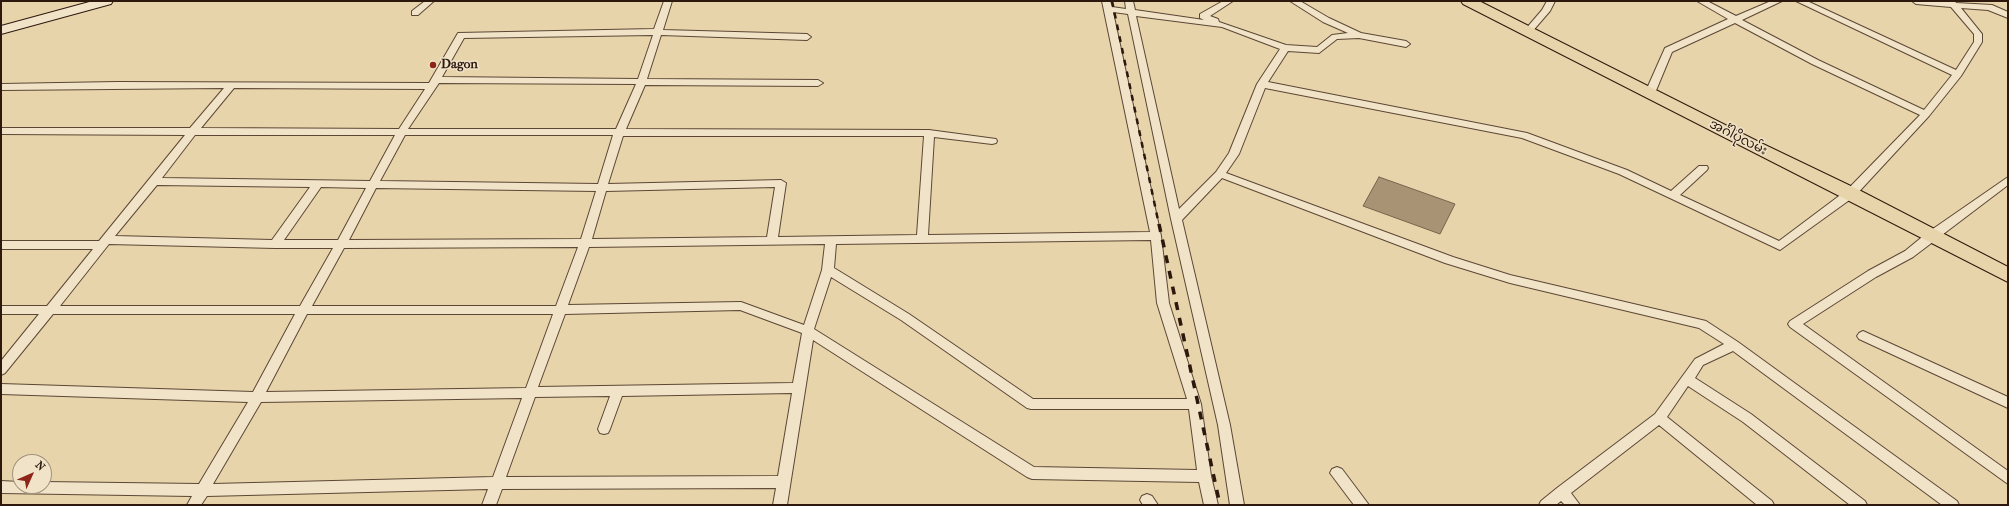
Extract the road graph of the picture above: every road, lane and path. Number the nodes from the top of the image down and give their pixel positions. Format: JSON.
{"nodes":[{"id":1,"x":107,"y":1,"type":"edge"},
{"id":2,"x":430,"y":1,"type":"edge"},
{"id":3,"x":668,"y":1,"type":"edge"},
{"id":4,"x":1229,"y":1,"type":"edge"},
{"id":5,"x":1294,"y":1,"type":"edge"},
{"id":6,"x":1468,"y":1,"type":"edge"},
{"id":7,"x":1551,"y":1,"type":"edge"},
{"id":8,"x":1701,"y":1,"type":"edge"},
{"id":9,"x":1778,"y":1,"type":"edge"},
{"id":10,"x":1800,"y":1,"type":"edge"},
{"id":11,"x":1916,"y":1,"type":"edge"},
{"id":12,"x":1952,"y":3,"type":"edge"},
{"id":13,"x":1107,"y":5,"type":"edge"},
{"id":14,"x":1130,"y":6,"type":"edge"},
{"id":15,"x":415,"y":13,"type":"dead end"},
{"id":16,"x":2008,"y":14,"type":"edge"},
{"id":17,"x":1736,"y":19,"type":"junction"},
{"id":18,"x":1224,"y":25,"type":"junction"},
{"id":19,"x":1,"y":30,"type":"edge"},
{"id":20,"x":1528,"y":30,"type":"junction"},
{"id":21,"x":657,"y":32,"type":"junction"},
{"id":22,"x":1359,"y":35,"type":"junction"},
{"id":23,"x":807,"y":37,"type":"dead end"},
{"id":24,"x":1406,"y":44,"type":"dead end"},
{"id":25,"x":1285,"y":48,"type":"junction"},
{"id":26,"x":1958,"y":74,"type":"junction"},
{"id":27,"x":642,"y":81,"type":"junction"},
{"id":28,"x":434,"y":83,"type":"junction"},
{"id":29,"x":818,"y":83,"type":"dead end"},
{"id":30,"x":1262,"y":84,"type":"junction"},
{"id":31,"x":232,"y":85,"type":"junction"},
{"id":32,"x":1,"y":87,"type":"edge"},
{"id":33,"x":1650,"y":93,"type":"junction"},
{"id":34,"x":1926,"y":114,"type":"junction"},
{"id":35,"x":192,"y":130,"type":"junction"},
{"id":36,"x":1,"y":131,"type":"edge"},
{"id":37,"x":402,"y":131,"type":"junction"},
{"id":38,"x":619,"y":133,"type":"junction"},
{"id":39,"x":929,"y":133,"type":"junction"},
{"id":40,"x":992,"y":141,"type":"dead end"},
{"id":41,"x":1703,"y":168,"type":"dead end"},
{"id":42,"x":1220,"y":174,"type":"junction"},
{"id":43,"x":2008,"y":180,"type":"edge"},
{"id":44,"x":154,"y":181,"type":"junction"},
{"id":45,"x":318,"y":183,"type":"junction"},
{"id":46,"x":374,"y":183,"type":"junction"},
{"id":47,"x":603,"y":188,"type":"junction"},
{"id":48,"x":1851,"y":193,"type":"junction"},
{"id":49,"x":1673,"y":195,"type":"junction"},
{"id":50,"x":1176,"y":218,"type":"junction"},
{"id":51,"x":1156,"y":236,"type":"junction"},
{"id":52,"x":1931,"y":236,"type":"junction"},
{"id":53,"x":922,"y":239,"type":"junction"},
{"id":54,"x":831,"y":240,"type":"junction"},
{"id":55,"x":772,"y":242,"type":"junction"},
{"id":56,"x":104,"y":243,"type":"junction"},
{"id":57,"x":585,"y":243,"type":"junction"},
{"id":58,"x":275,"y":244,"type":"junction"},
{"id":59,"x":341,"y":244,"type":"junction"},
{"id":60,"x":1,"y":245,"type":"edge"},
{"id":61,"x":828,"y":270,"type":"junction"},
{"id":62,"x":2008,"y":275,"type":"edge"},
{"id":63,"x":1,"y":310,"type":"edge"},
{"id":64,"x":50,"y":310,"type":"junction"},
{"id":65,"x":302,"y":310,"type":"junction"},
{"id":66,"x":561,"y":310,"type":"junction"},
{"id":67,"x":808,"y":331,"type":"junction"},
{"id":68,"x":1863,"y":336,"type":"dead end"},
{"id":69,"x":1734,"y":345,"type":"junction"},
{"id":70,"x":1,"y":370,"type":"edge"},
{"id":71,"x":1687,"y":379,"type":"junction"},
{"id":72,"x":800,"y":388,"type":"junction"},
{"id":73,"x":1,"y":389,"type":"edge"},
{"id":74,"x":618,"y":391,"type":"junction"},
{"id":75,"x":530,"y":392,"type":"junction"},
{"id":76,"x":257,"y":397,"type":"junction"},
{"id":77,"x":2008,"y":403,"type":"edge"},
{"id":78,"x":1195,"y":404,"type":"junction"},
{"id":79,"x":1659,"y":418,"type":"junction"},
{"id":80,"x":604,"y":429,"type":"dead end"},
{"id":81,"x":1337,"y":473,"type":"dead end"},
{"id":82,"x":1204,"y":476,"type":"junction"},
{"id":83,"x":2008,"y":478,"type":"edge"},
{"id":84,"x":783,"y":482,"type":"junction"},
{"id":85,"x":496,"y":483,"type":"junction"},
{"id":86,"x":1,"y":487,"type":"edge"},
{"id":87,"x":203,"y":490,"type":"junction"},
{"id":88,"x":1562,"y":492,"type":"junction"},
{"id":89,"x":194,"y":505,"type":"edge"},
{"id":90,"x":489,"y":505,"type":"edge"},
{"id":91,"x":780,"y":505,"type":"edge"},
{"id":92,"x":1211,"y":505,"type":"edge"},
{"id":93,"x":1237,"y":505,"type":"edge"},
{"id":94,"x":1362,"y":505,"type":"edge"},
{"id":95,"x":1546,"y":505,"type":"edge"},
{"id":96,"x":1573,"y":505,"type":"edge"},
{"id":97,"x":1767,"y":505,"type":"edge"},
{"id":98,"x":1860,"y":505,"type":"edge"},
{"id":99,"x":1952,"y":505,"type":"edge"}],
"edges":[{"from":1,"to":19,"type":"main road"},
{"from":2,"to":15,"type":"street"},
{"from":3,"to":21,"type":"street"},
{"from":4,"to":18,"type":"street"},
{"from":5,"to":22,"type":"street"},
{"from":6,"to":20,"type":"main road","name":"အင်္ဂါပိုလမ်း"},
{"from":7,"to":20,"type":"street"},
{"from":8,"to":17,"type":"street"},
{"from":9,"to":17,"type":"street"},
{"from":10,"to":26,"type":"street"},
{"from":11,"to":12,"type":"street"},
{"from":12,"to":16,"type":"street"},
{"from":12,"to":26,"type":"street"},
{"from":13,"to":14,"type":"street"},
{"from":13,"to":51,"type":"street"},
{"from":14,"to":18,"type":"street"},
{"from":14,"to":50,"type":"street"},
{"from":17,"to":33,"type":"street"},
{"from":17,"to":34,"type":"street"},
{"from":18,"to":25,"type":"street"},
{"from":20,"to":33,"type":"main road","name":"အင်္ဂါပိုလမ်း"},
{"from":21,"to":23,"type":"street"},
{"from":21,"to":27,"type":"street"},
{"from":21,"to":28,"type":"street"},
{"from":22,"to":24,"type":"street"},
{"from":22,"to":25,"type":"street"},
{"from":25,"to":30,"type":"street"},
{"from":26,"to":34,"type":"street"},
{"from":27,"to":28,"type":"street"},
{"from":27,"to":29,"type":"street"},
{"from":27,"to":38,"type":"street"},
{"from":28,"to":31,"type":"street"},
{"from":28,"to":37,"type":"street"},
{"from":30,"to":42,"type":"street"},
{"from":30,"to":49,"type":"street"},
{"from":31,"to":32,"type":"street"},
{"from":31,"to":35,"type":"street"},
{"from":33,"to":48,"type":"main road","name":"အင်္ဂါပိုလမ်း"},
{"from":34,"to":48,"type":"street"},
{"from":35,"to":36,"type":"street"},
{"from":35,"to":37,"type":"street"},
{"from":35,"to":44,"type":"street"},
{"from":37,"to":38,"type":"street"},
{"from":37,"to":46,"type":"street"},
{"from":38,"to":39,"type":"street"},
{"from":38,"to":47,"type":"street"},
{"from":39,"to":40,"type":"street"},
{"from":39,"to":53,"type":"street"},
{"from":41,"to":49,"type":"street"},
{"from":42,"to":50,"type":"street"},
{"from":42,"to":69,"type":"street"},
{"from":43,"to":52,"type":"street"},
{"from":44,"to":45,"type":"street"},
{"from":44,"to":56,"type":"street"},
{"from":45,"to":46,"type":"street"},
{"from":45,"to":58,"type":"street"},
{"from":46,"to":47,"type":"street"},
{"from":46,"to":59,"type":"street"},
{"from":47,"to":55,"type":"street"},
{"from":47,"to":57,"type":"street"},
{"from":48,"to":49,"type":"street"},
{"from":48,"to":52,"type":"main road","name":"အင်္ဂါပိုလမ်း"},
{"from":50,"to":93,"type":"street"},
{"from":51,"to":53,"type":"street"},
{"from":51,"to":78,"type":"street"},
{"from":52,"to":62,"type":"main road","name":"အင်္ဂါပိုလမ်း"},
{"from":52,"to":83,"type":"street"},
{"from":53,"to":54,"type":"street"},
{"from":54,"to":55,"type":"street"},
{"from":54,"to":61,"type":"street"},
{"from":55,"to":57,"type":"street"},
{"from":56,"to":58,"type":"street"},
{"from":56,"to":60,"type":"street"},
{"from":56,"to":64,"type":"street"},
{"from":57,"to":59,"type":"street"},
{"from":57,"to":66,"type":"street"},
{"from":58,"to":59,"type":"street"},
{"from":59,"to":65,"type":"street"},
{"from":61,"to":67,"type":"street"},
{"from":61,"to":78,"type":"street"},
{"from":63,"to":64,"type":"street"},
{"from":64,"to":65,"type":"street"},
{"from":64,"to":70,"type":"street"},
{"from":65,"to":66,"type":"street"},
{"from":65,"to":76,"type":"street"},
{"from":66,"to":67,"type":"street"},
{"from":66,"to":75,"type":"street"},
{"from":67,"to":72,"type":"street"},
{"from":67,"to":82,"type":"street"},
{"from":68,"to":77,"type":"street"},
{"from":69,"to":71,"type":"street"},
{"from":69,"to":99,"type":"street"},
{"from":71,"to":79,"type":"street"},
{"from":71,"to":98,"type":"street"},
{"from":72,"to":74,"type":"street"},
{"from":72,"to":84,"type":"street"},
{"from":73,"to":76,"type":"street"},
{"from":74,"to":75,"type":"street"},
{"from":74,"to":80,"type":"street"},
{"from":75,"to":76,"type":"street"},
{"from":75,"to":85,"type":"street"},
{"from":76,"to":87,"type":"street"},
{"from":78,"to":82,"type":"street"},
{"from":79,"to":88,"type":"street"},
{"from":79,"to":97,"type":"street"},
{"from":81,"to":94,"type":"street"},
{"from":82,"to":92,"type":"street"},
{"from":84,"to":85,"type":"street"},
{"from":84,"to":91,"type":"street"},
{"from":85,"to":87,"type":"street"},
{"from":85,"to":90,"type":"street"},
{"from":86,"to":87,"type":"street"},
{"from":87,"to":89,"type":"street"},
{"from":88,"to":95,"type":"street"},
{"from":88,"to":96,"type":"street"}]}
